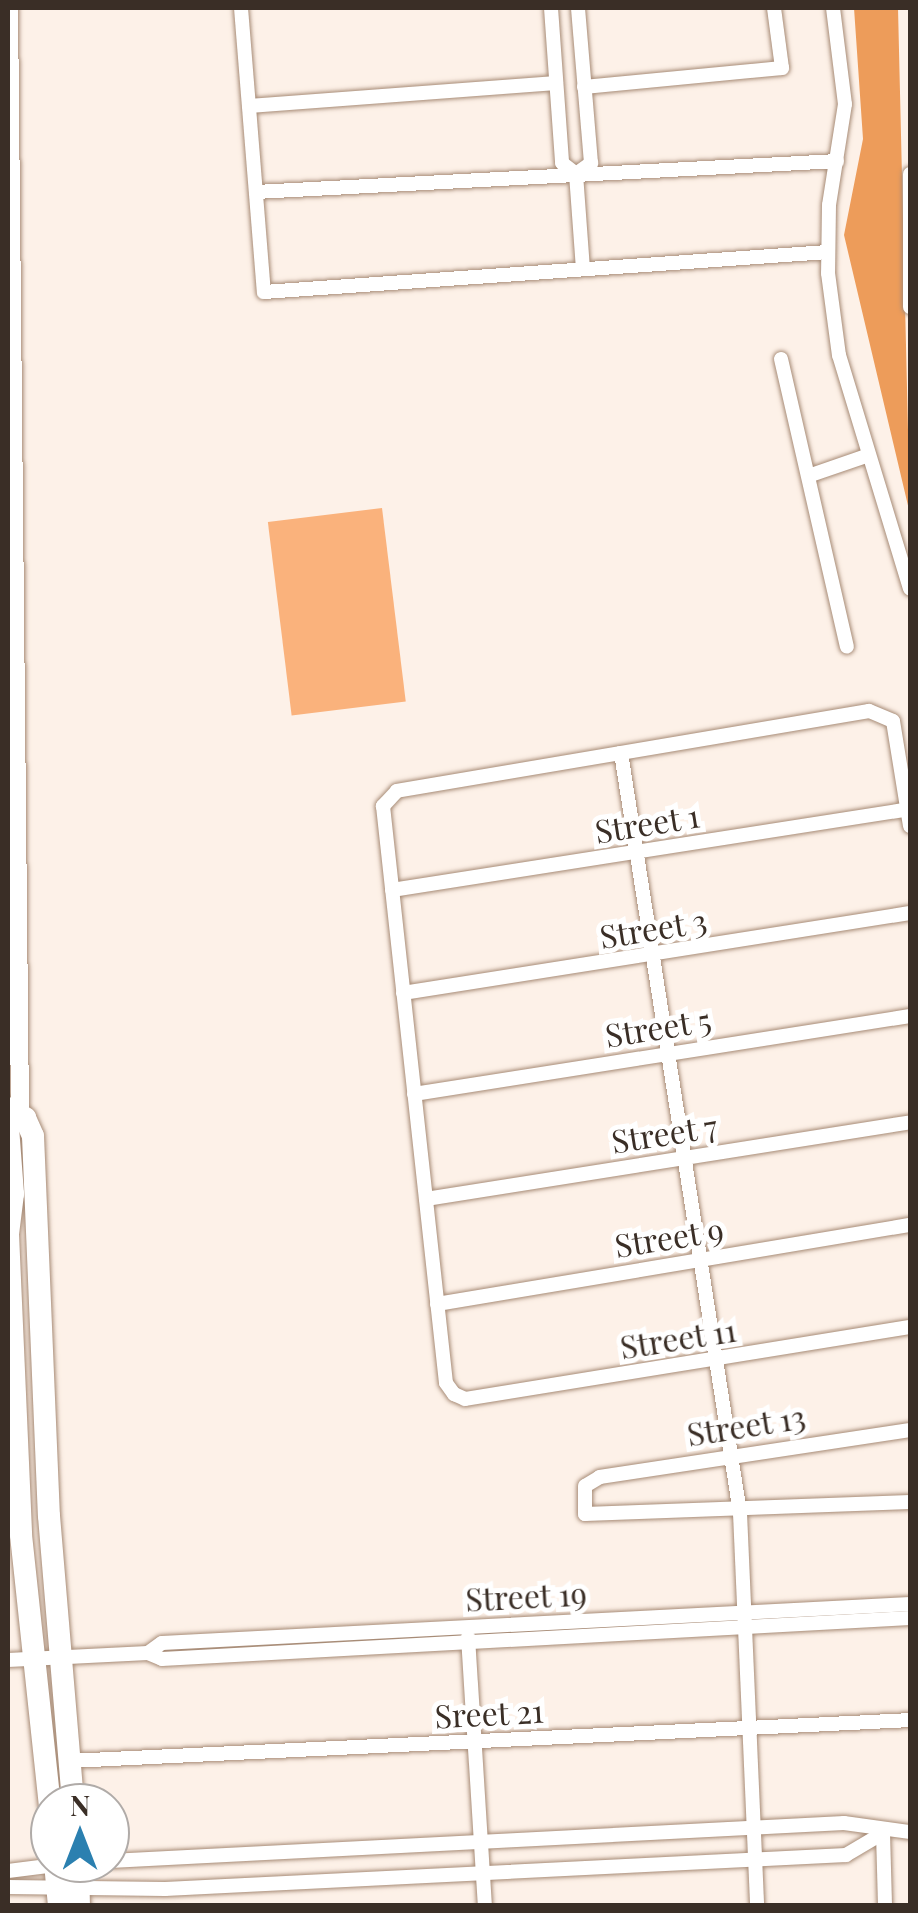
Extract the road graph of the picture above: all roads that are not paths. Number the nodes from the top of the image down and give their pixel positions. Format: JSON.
{"nodes":[{"id":1,"x":9,"y":8,"type":"edge"},
{"id":2,"x":241,"y":8,"type":"edge"},
{"id":3,"x":255,"y":8,"type":"edge"},
{"id":4,"x":550,"y":8,"type":"edge"},
{"id":5,"x":578,"y":8,"type":"edge"},
{"id":6,"x":774,"y":8,"type":"edge"},
{"id":7,"x":833,"y":8,"type":"edge"},
{"id":8,"x":556,"y":83,"type":"junction"},
{"id":9,"x":584,"y":87,"type":"junction"},
{"id":10,"x":248,"y":106,"type":"junction"},
{"id":11,"x":837,"y":161,"type":"junction"},
{"id":12,"x":576,"y":174,"type":"junction"},
{"id":13,"x":910,"y":174,"type":"edge"},
{"id":14,"x":256,"y":192,"type":"junction"},
{"id":15,"x":909,"y":219,"type":"edge"},
{"id":16,"x":827,"y":252,"type":"junction"},
{"id":17,"x":583,"y":269,"type":"junction"},
{"id":18,"x":910,"y":306,"type":"edge"},
{"id":19,"x":781,"y":359,"type":"dead end"},
{"id":20,"x":868,"y":455,"type":"junction"},
{"id":21,"x":811,"y":475,"type":"junction"},
{"id":22,"x":910,"y":588,"type":"edge"},
{"id":23,"x":846,"y":647,"type":"dead end"},
{"id":24,"x":621,"y":752,"type":"junction"},
{"id":25,"x":909,"y":810,"type":"edge"},
{"id":26,"x":910,"y":826,"type":"edge"},
{"id":27,"x":637,"y":853,"type":"junction"},
{"id":28,"x":392,"y":890,"type":"junction"},
{"id":29,"x":910,"y":912,"type":"edge"},
{"id":30,"x":653,"y":956,"type":"junction"},
{"id":31,"x":403,"y":993,"type":"junction"},
{"id":32,"x":910,"y":1016,"type":"edge"},
{"id":33,"x":668,"y":1053,"type":"junction"},
{"id":34,"x":414,"y":1094,"type":"junction"},
{"id":35,"x":11,"y":1119,"type":"edge"},
{"id":36,"x":910,"y":1122,"type":"edge"},
{"id":37,"x":684,"y":1158,"type":"junction"},
{"id":38,"x":426,"y":1198,"type":"junction"},
{"id":39,"x":910,"y":1225,"type":"edge"},
{"id":40,"x":8,"y":1234,"type":"edge"},
{"id":41,"x":700,"y":1259,"type":"junction"},
{"id":42,"x":437,"y":1304,"type":"junction"},
{"id":43,"x":910,"y":1327,"type":"edge"},
{"id":44,"x":716,"y":1360,"type":"junction"},
{"id":45,"x":910,"y":1430,"type":"edge"},
{"id":46,"x":731,"y":1454,"type":"junction"},
{"id":47,"x":910,"y":1502,"type":"edge"},
{"id":48,"x":740,"y":1513,"type":"junction"},
{"id":49,"x":910,"y":1604,"type":"edge"},
{"id":50,"x":910,"y":1618,"type":"edge"},
{"id":51,"x":745,"y":1619,"type":"junction"},
{"id":52,"x":468,"y":1634,"type":"junction"},
{"id":53,"x":49,"y":1658,"type":"junction"},
{"id":54,"x":8,"y":1660,"type":"edge"},
{"id":55,"x":910,"y":1720,"type":"edge"},
{"id":56,"x":750,"y":1728,"type":"junction"},
{"id":57,"x":475,"y":1740,"type":"junction"},
{"id":58,"x":70,"y":1762,"type":"junction"},
{"id":59,"x":50,"y":1783,"type":"edge"},
{"id":60,"x":72,"y":1783,"type":"edge"},
{"id":61,"x":754,"y":1827,"type":"junction"},
{"id":62,"x":910,"y":1832,"type":"edge"},
{"id":63,"x":882,"y":1833,"type":"junction"},
{"id":64,"x":482,"y":1842,"type":"junction"},
{"id":65,"x":756,"y":1860,"type":"junction"},
{"id":66,"x":130,"y":1861,"type":"edge"},
{"id":67,"x":8,"y":1871,"type":"edge"},
{"id":68,"x":484,"y":1874,"type":"junction"},
{"id":69,"x":64,"y":1886,"type":"edge"},
{"id":70,"x":8,"y":1887,"type":"edge"},
{"id":71,"x":485,"y":1906,"type":"edge"},
{"id":72,"x":757,"y":1906,"type":"edge"},
{"id":73,"x":885,"y":1906,"type":"edge"}],
"edges":[{"from":1,"to":35,"type":"street"},
{"from":2,"to":3,"type":"street"},
{"from":2,"to":10,"type":"street"},
{"from":4,"to":8,"type":"street"},
{"from":5,"to":9,"type":"street"},
{"from":6,"to":9,"type":"street"},
{"from":7,"to":11,"type":"street"},
{"from":8,"to":10,"type":"street"},
{"from":8,"to":12,"type":"street"},
{"from":9,"to":12,"type":"street"},
{"from":10,"to":14,"type":"street"},
{"from":11,"to":12,"type":"street"},
{"from":11,"to":16,"type":"street"},
{"from":12,"to":14,"type":"street"},
{"from":12,"to":17,"type":"street"},
{"from":13,"to":15,"type":"street"},
{"from":14,"to":17,"type":"street"},
{"from":15,"to":18,"type":"street"},
{"from":16,"to":17,"type":"street"},
{"from":16,"to":20,"type":"street"},
{"from":19,"to":21,"type":"street"},
{"from":20,"to":21,"type":"street"},
{"from":20,"to":22,"type":"street"},
{"from":21,"to":23,"type":"street"},
{"from":24,"to":25,"type":"street"},
{"from":24,"to":27,"type":"street"},
{"from":24,"to":28,"type":"street"},
{"from":25,"to":26,"type":"street"},
{"from":25,"to":27,"type":"street","name":"Street 1"},
{"from":27,"to":28,"type":"street","name":"Street 1"},
{"from":27,"to":30,"type":"street"},
{"from":28,"to":31,"type":"street"},
{"from":29,"to":30,"type":"street","name":"Street 3"},
{"from":30,"to":31,"type":"street","name":"Street 3"},
{"from":30,"to":33,"type":"street"},
{"from":31,"to":34,"type":"street"},
{"from":32,"to":33,"type":"street","name":"Street 5"},
{"from":33,"to":34,"type":"street","name":"Street 5"},
{"from":33,"to":37,"type":"street"},
{"from":34,"to":38,"type":"street"},
{"from":35,"to":40,"type":"main road"},
{"from":35,"to":53,"type":"main road"},
{"from":36,"to":37,"type":"street","name":"Street 7"},
{"from":37,"to":38,"type":"street","name":"Street 7"},
{"from":37,"to":41,"type":"street"},
{"from":38,"to":42,"type":"street"},
{"from":39,"to":41,"type":"street","name":"Street 9"},
{"from":40,"to":53,"type":"main road"},
{"from":41,"to":42,"type":"street","name":"Street 9"},
{"from":41,"to":44,"type":"street"},
{"from":42,"to":44,"type":"street","name":"Street 11"},
{"from":43,"to":44,"type":"street","name":"Street 11"},
{"from":44,"to":46,"type":"street"},
{"from":45,"to":46,"type":"street","name":"Street 13"},
{"from":46,"to":48,"type":"street"},
{"from":46,"to":48,"type":"street","name":"Street 13"},
{"from":47,"to":48,"type":"street"},
{"from":48,"to":51,"type":"street"},
{"from":49,"to":51,"type":"street","name":"Street 19"},
{"from":50,"to":51,"type":"street","name":"Street 19"},
{"from":51,"to":52,"type":"street","name":"Street 19"},
{"from":51,"to":56,"type":"street"},
{"from":52,"to":53,"type":"street","name":"Street 19"},
{"from":52,"to":57,"type":"street"},
{"from":53,"to":54,"type":"street","name":"Street 19"},
{"from":53,"to":58,"type":"main road"},
{"from":53,"to":59,"type":"main road"},
{"from":55,"to":56,"type":"street","name":"Sreet 21"},
{"from":56,"to":57,"type":"street","name":"Sreet 21"},
{"from":56,"to":61,"type":"street"},
{"from":57,"to":58,"type":"street","name":"Sreet 21"},
{"from":57,"to":64,"type":"street"},
{"from":58,"to":60,"type":"main road"},
{"from":61,"to":63,"type":"street"},
{"from":61,"to":64,"type":"street"},
{"from":61,"to":65,"type":"street"},
{"from":62,"to":63,"type":"street"},
{"from":63,"to":65,"type":"street"},
{"from":63,"to":73,"type":"street"},
{"from":64,"to":66,"type":"street"},
{"from":64,"to":68,"type":"street"},
{"from":65,"to":68,"type":"street"},
{"from":65,"to":72,"type":"street"},
{"from":67,"to":69,"type":"street"},
{"from":68,"to":69,"type":"street"},
{"from":68,"to":71,"type":"street"},
{"from":69,"to":70,"type":"street"}]}
